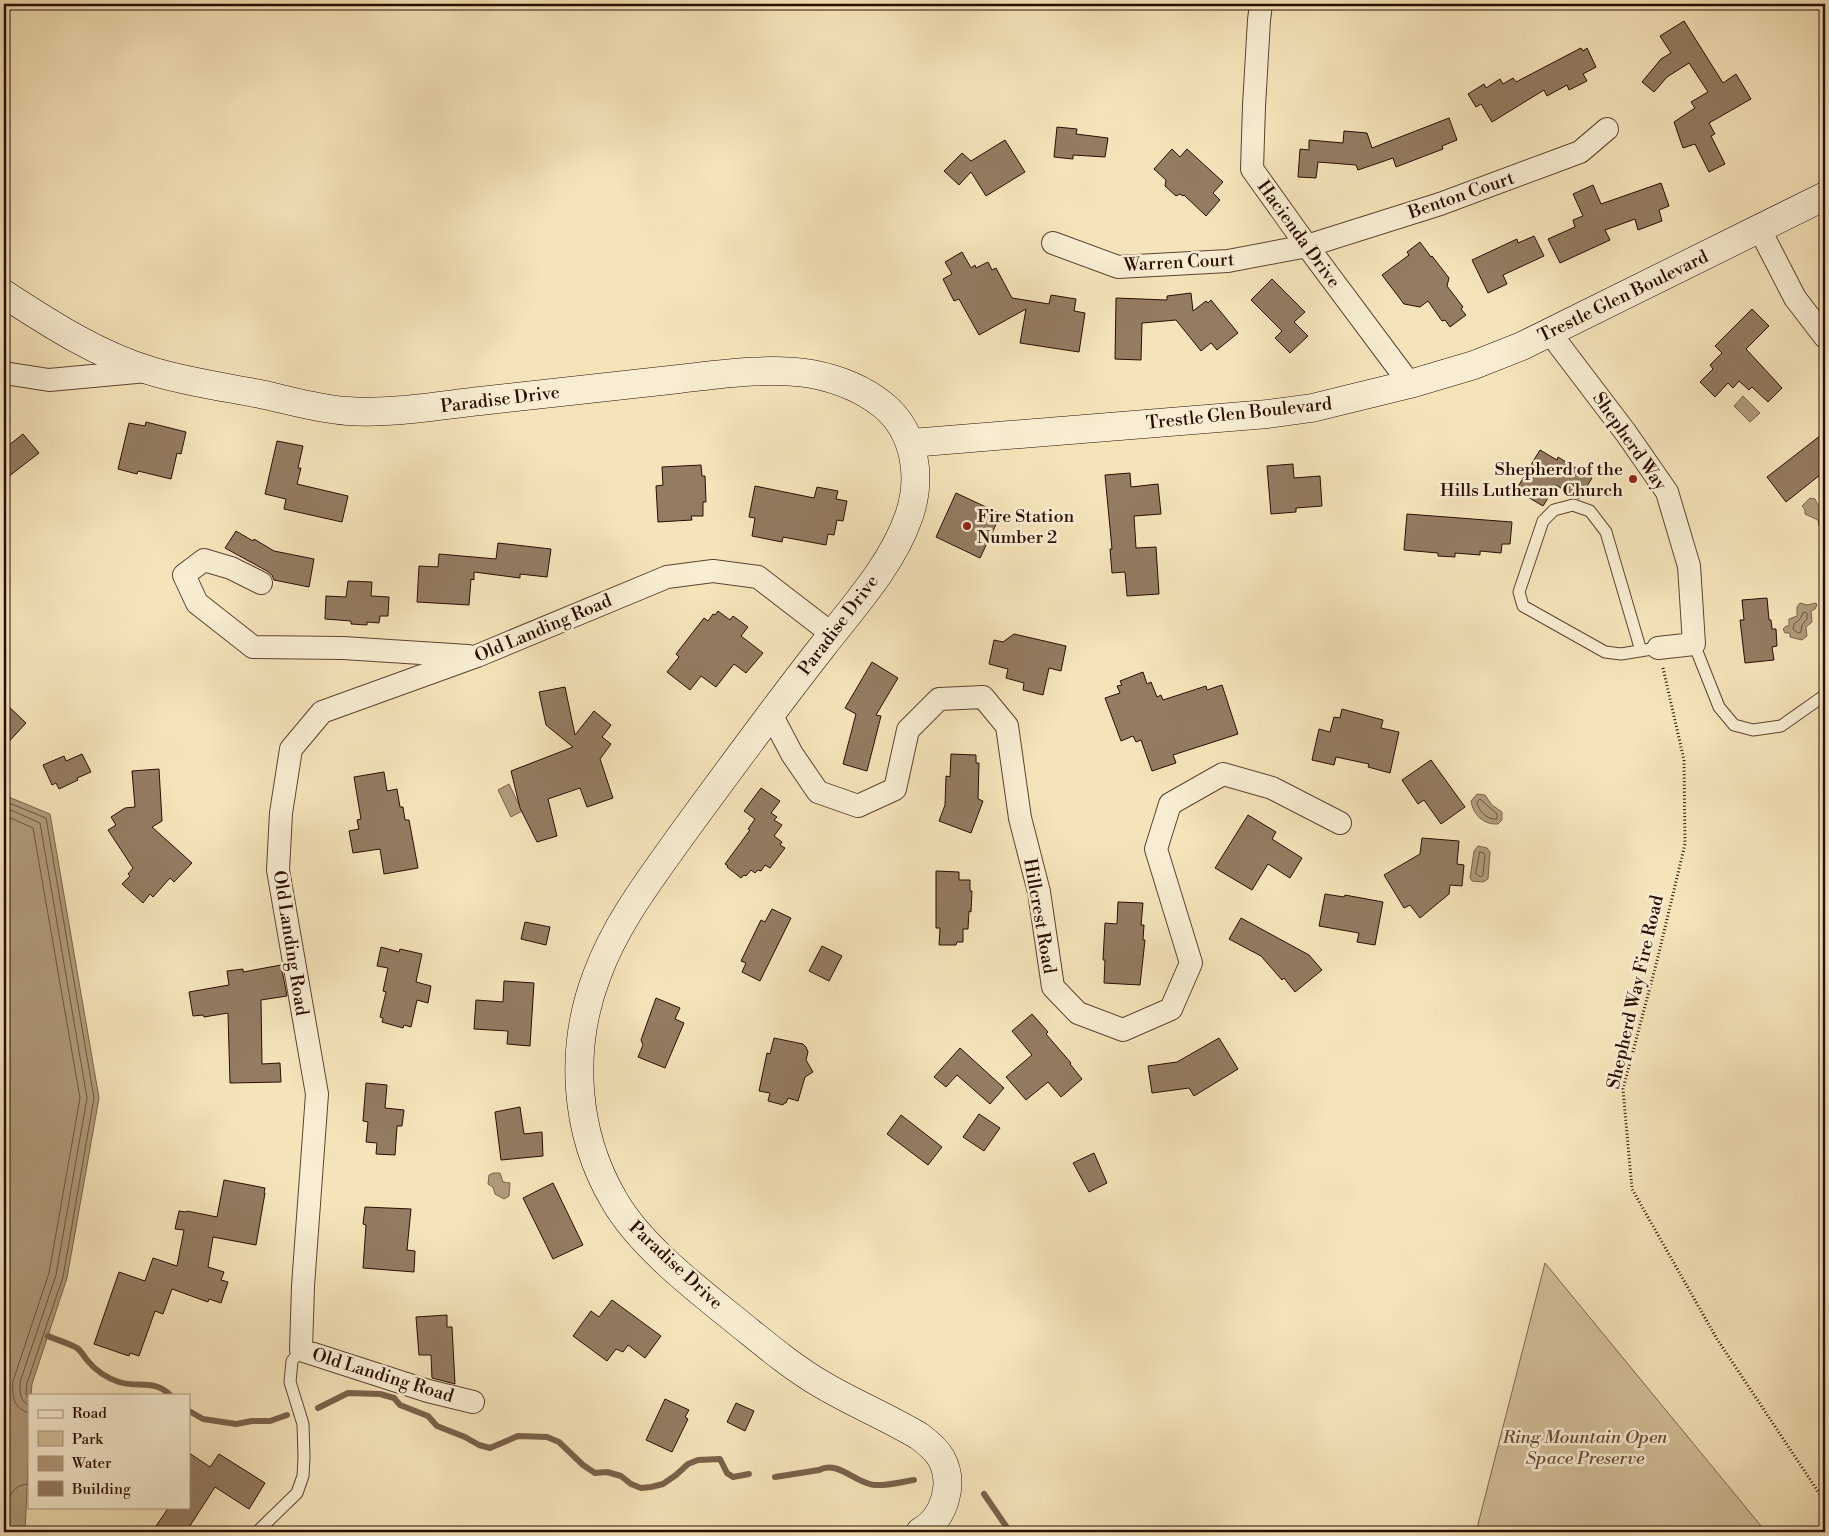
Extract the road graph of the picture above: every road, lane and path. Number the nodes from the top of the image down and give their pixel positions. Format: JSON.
{"nodes":[{"id":1,"x":1261,"y":4,"type":"edge"},
{"id":2,"x":1607,"y":129,"type":"dead end"},
{"id":3,"x":1825,"y":196,"type":"edge"},
{"id":4,"x":1760,"y":230,"type":"junction"},
{"id":5,"x":1053,"y":243,"type":"dead end"},
{"id":6,"x":1307,"y":246,"type":"junction"},
{"id":7,"x":5,"y":294,"type":"edge"},
{"id":8,"x":1550,"y":332,"type":"junction"},
{"id":9,"x":1825,"y":337,"type":"edge"},
{"id":10,"x":148,"y":371,"type":"junction"},
{"id":11,"x":4,"y":374,"type":"edge"},
{"id":12,"x":1410,"y":384,"type":"junction"},
{"id":13,"x":910,"y":443,"type":"junction"},
{"id":14,"x":261,"y":583,"type":"dead end"},
{"id":15,"x":832,"y":634,"type":"junction"},
{"id":16,"x":1694,"y":644,"type":"junction"},
{"id":17,"x":1649,"y":650,"type":"junction"},
{"id":18,"x":477,"y":656,"type":"junction"},
{"id":19,"x":1825,"y":695,"type":"edge"},
{"id":20,"x":770,"y":714,"type":"junction"},
{"id":21,"x":1340,"y":823,"type":"dead end"},
{"id":22,"x":301,"y":1350,"type":"junction"},
{"id":23,"x":473,"y":1402,"type":"dead end"},
{"id":24,"x":1825,"y":1502,"type":"edge"},
{"id":25,"x":256,"y":1532,"type":"edge"},
{"id":26,"x":920,"y":1532,"type":"edge"}],
"edges":[{"from":1,"to":6,"type":"street","name":"Hacienda Drive"},
{"from":2,"to":6,"type":"street","name":"Benton Court"},
{"from":3,"to":4,"type":"street","name":"Trestle Glen Boulevard"},
{"from":4,"to":8,"type":"street","name":"Trestle Glen Boulevard"},
{"from":4,"to":9,"type":"street"},
{"from":5,"to":6,"type":"street","name":"Warren Court"},
{"from":6,"to":12,"type":"street","name":"Hacienda Drive"},
{"from":7,"to":10,"type":"street","name":"Paradise Drive"},
{"from":8,"to":12,"type":"street","name":"Trestle Glen Boulevard"},
{"from":8,"to":16,"type":"street","name":"Shepherd Way"},
{"from":10,"to":11,"type":"street"},
{"from":10,"to":13,"type":"street","name":"Paradise Drive"},
{"from":12,"to":13,"type":"street","name":"Trestle Glen Boulevard"},
{"from":13,"to":15,"type":"street","name":"Paradise Drive"},
{"from":14,"to":18,"type":"street"},
{"from":15,"to":18,"type":"street","name":"Old Landing Road"},
{"from":15,"to":20,"type":"street","name":"Paradise Drive"},
{"from":16,"to":17,"type":"street"},
{"from":16,"to":19,"type":"lane"},
{"from":17,"to":17,"type":"lane"},
{"from":17,"to":24,"type":"path","name":"Shepherd Way Fire Road"},
{"from":18,"to":22,"type":"street","name":"Old Landing Road"},
{"from":20,"to":21,"type":"street","name":"Hillcrest Road"},
{"from":20,"to":26,"type":"street","name":"Paradise Drive"},
{"from":22,"to":23,"type":"street","name":"Old Landing Road"},
{"from":22,"to":25,"type":"lane"}]}
